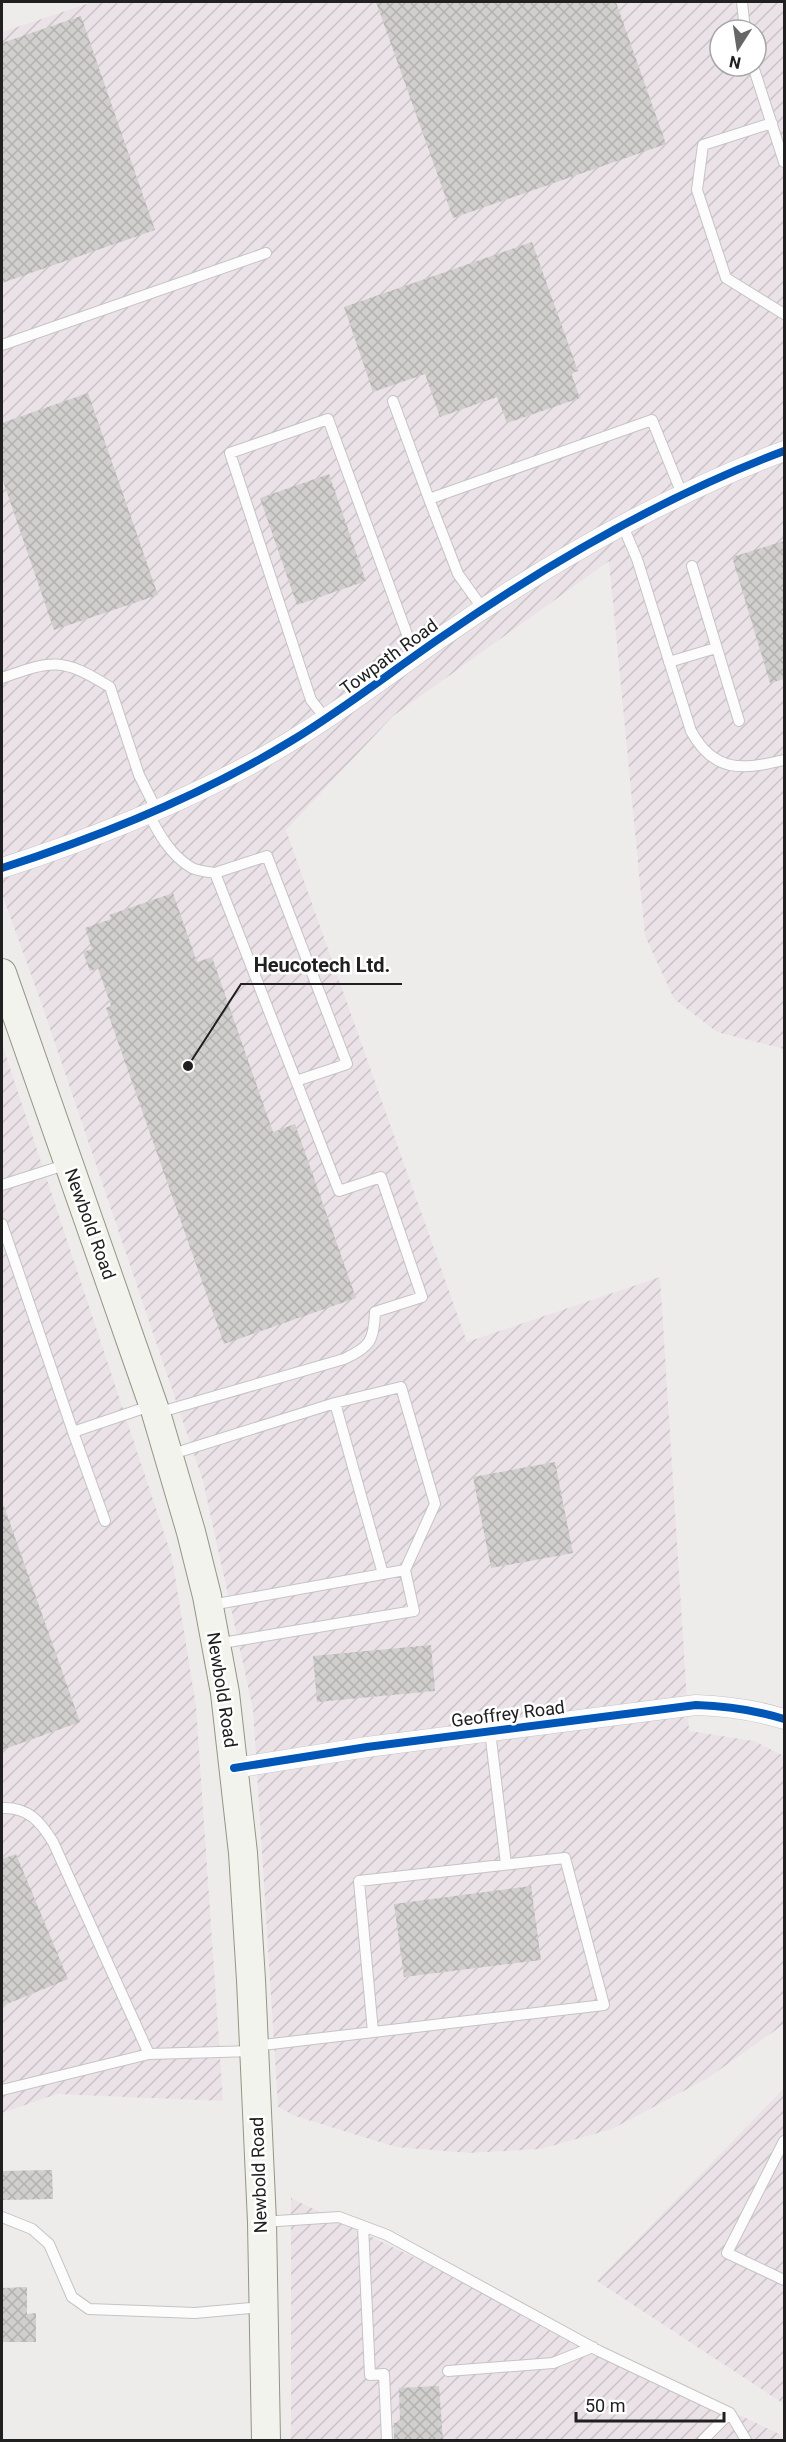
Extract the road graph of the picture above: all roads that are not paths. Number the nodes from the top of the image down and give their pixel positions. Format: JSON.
{"nodes":[{"id":1,"x":742,"y":2,"type":"edge"},
{"id":2,"x":744,"y":18,"type":"edge"},
{"id":3,"x":757,"y":78,"type":"edge"},
{"id":4,"x":772,"y":123,"type":"junction"},
{"id":5,"x":784,"y":162,"type":"edge"},
{"id":6,"x":266,"y":253,"type":"dead end"},
{"id":7,"x":784,"y":314,"type":"edge"},
{"id":8,"x":2,"y":345,"type":"edge"},
{"id":9,"x":393,"y":401,"type":"dead end"},
{"id":10,"x":784,"y":451,"type":"edge"},
{"id":11,"x":682,"y":494,"type":"junction"},
{"id":12,"x":429,"y":499,"type":"junction"},
{"id":13,"x":622,"y":524,"type":"junction"},
{"id":14,"x":692,"y":566,"type":"dead end"},
{"id":15,"x":483,"y":609,"type":"junction"},
{"id":16,"x":716,"y":648,"type":"junction"},
{"id":17,"x":420,"y":652,"type":"junction"},
{"id":18,"x":669,"y":662,"type":"junction"},
{"id":19,"x":2,"y":678,"type":"edge"},
{"id":20,"x":326,"y":719,"type":"junction"},
{"id":21,"x":739,"y":721,"type":"dead end"},
{"id":22,"x":784,"y":760,"type":"edge"},
{"id":23,"x":152,"y":811,"type":"junction"},
{"id":24,"x":2,"y":868,"type":"edge"},
{"id":25,"x":216,"y":873,"type":"junction"},
{"id":26,"x":2,"y":973,"type":"edge"},
{"id":27,"x":296,"y":1081,"type":"junction"},
{"id":28,"x":68,"y":1164,"type":"junction"},
{"id":29,"x":2,"y":1185,"type":"edge"},
{"id":30,"x":2,"y":1224,"type":"edge"},
{"id":31,"x":335,"y":1403,"type":"junction"},
{"id":32,"x":155,"y":1409,"type":"junction"},
{"id":33,"x":73,"y":1432,"type":"junction"},
{"id":34,"x":169,"y":1455,"type":"junction"},
{"id":35,"x":105,"y":1521,"type":"dead end"},
{"id":36,"x":405,"y":1570,"type":"junction"},
{"id":37,"x":383,"y":1574,"type":"junction"},
{"id":38,"x":209,"y":1606,"type":"junction"},
{"id":39,"x":216,"y":1644,"type":"junction"},
{"id":40,"x":784,"y":1719,"type":"edge"},
{"id":41,"x":490,"y":1731,"type":"junction"},
{"id":42,"x":234,"y":1768,"type":"junction"},
{"id":43,"x":2,"y":1808,"type":"edge"},
{"id":44,"x":506,"y":1864,"type":"junction"},
{"id":45,"x":374,"y":2032,"type":"junction"},
{"id":46,"x":254,"y":2048,"type":"junction"},
{"id":47,"x":149,"y":2054,"type":"junction"},
{"id":48,"x":2,"y":2090,"type":"edge"},
{"id":49,"x":784,"y":2141,"type":"edge"},
{"id":50,"x":2,"y":2217,"type":"edge"},
{"id":51,"x":262,"y":2222,"type":"junction"},
{"id":52,"x":363,"y":2226,"type":"junction"},
{"id":53,"x":784,"y":2280,"type":"edge"},
{"id":54,"x":263,"y":2307,"type":"junction"},
{"id":55,"x":593,"y":2347,"type":"junction"},
{"id":56,"x":448,"y":2371,"type":"dead end"},
{"id":57,"x":730,"y":2413,"type":"junction"},
{"id":58,"x":266,"y":2440,"type":"edge"},
{"id":59,"x":387,"y":2440,"type":"edge"},
{"id":60,"x":703,"y":2440,"type":"edge"},
{"id":61,"x":746,"y":2440,"type":"edge"}],
"edges":[{"from":1,"to":2,"type":"lane"},
{"from":3,"to":4,"type":"lane"},
{"from":4,"to":5,"type":"lane"},
{"from":4,"to":7,"type":"lane"},
{"from":6,"to":8,"type":"lane"},
{"from":9,"to":12,"type":"lane"},
{"from":10,"to":11,"type":"street","name":"Towpath Road"},
{"from":11,"to":12,"type":"lane"},
{"from":11,"to":13,"type":"street","name":"Towpath Road"},
{"from":12,"to":15,"type":"lane"},
{"from":13,"to":15,"type":"street","name":"Towpath Road"},
{"from":13,"to":18,"type":"lane"},
{"from":14,"to":16,"type":"lane"},
{"from":15,"to":17,"type":"street","name":"Towpath Road"},
{"from":16,"to":18,"type":"lane"},
{"from":16,"to":21,"type":"lane"},
{"from":17,"to":20,"type":"street","name":"Towpath Road"},
{"from":17,"to":20,"type":"lane"},
{"from":18,"to":22,"type":"lane"},
{"from":19,"to":23,"type":"lane"},
{"from":20,"to":23,"type":"street","name":"Towpath Road"},
{"from":23,"to":24,"type":"street","name":"Towpath Road"},
{"from":23,"to":25,"type":"lane"},
{"from":25,"to":27,"type":"lane"},
{"from":25,"to":27,"type":"lane"},
{"from":26,"to":28,"type":"main road","name":"Newbold Road"},
{"from":27,"to":32,"type":"lane"},
{"from":28,"to":29,"type":"lane"},
{"from":28,"to":32,"type":"main road","name":"Newbold Road"},
{"from":30,"to":33,"type":"lane"},
{"from":31,"to":34,"type":"lane"},
{"from":31,"to":36,"type":"lane"},
{"from":31,"to":37,"type":"lane"},
{"from":32,"to":33,"type":"lane"},
{"from":32,"to":34,"type":"main road","name":"Newbold Road"},
{"from":33,"to":35,"type":"lane"},
{"from":34,"to":38,"type":"main road","name":"Newbold Road"},
{"from":36,"to":37,"type":"lane"},
{"from":36,"to":39,"type":"lane"},
{"from":37,"to":38,"type":"lane"},
{"from":38,"to":39,"type":"main road","name":"Newbold Road"},
{"from":39,"to":42,"type":"main road","name":"Newbold Road"},
{"from":40,"to":41,"type":"street","name":"Geoffrey Road"},
{"from":41,"to":42,"type":"street","name":"Geoffrey Road"},
{"from":41,"to":44,"type":"lane"},
{"from":42,"to":46,"type":"main road","name":"Newbold Road"},
{"from":43,"to":47,"type":"lane"},
{"from":44,"to":45,"type":"lane"},
{"from":44,"to":45,"type":"lane"},
{"from":45,"to":46,"type":"lane"},
{"from":46,"to":47,"type":"lane"},
{"from":46,"to":51,"type":"main road","name":"Newbold Road"},
{"from":47,"to":48,"type":"lane"},
{"from":49,"to":53,"type":"lane"},
{"from":50,"to":54,"type":"lane"},
{"from":51,"to":52,"type":"lane"},
{"from":51,"to":54,"type":"main road","name":"Newbold Road"},
{"from":52,"to":55,"type":"lane"},
{"from":52,"to":59,"type":"lane"},
{"from":54,"to":58,"type":"main road","name":"Newbold Road"},
{"from":55,"to":56,"type":"lane"},
{"from":55,"to":57,"type":"lane"},
{"from":57,"to":60,"type":"lane"},
{"from":57,"to":61,"type":"lane"}]}
